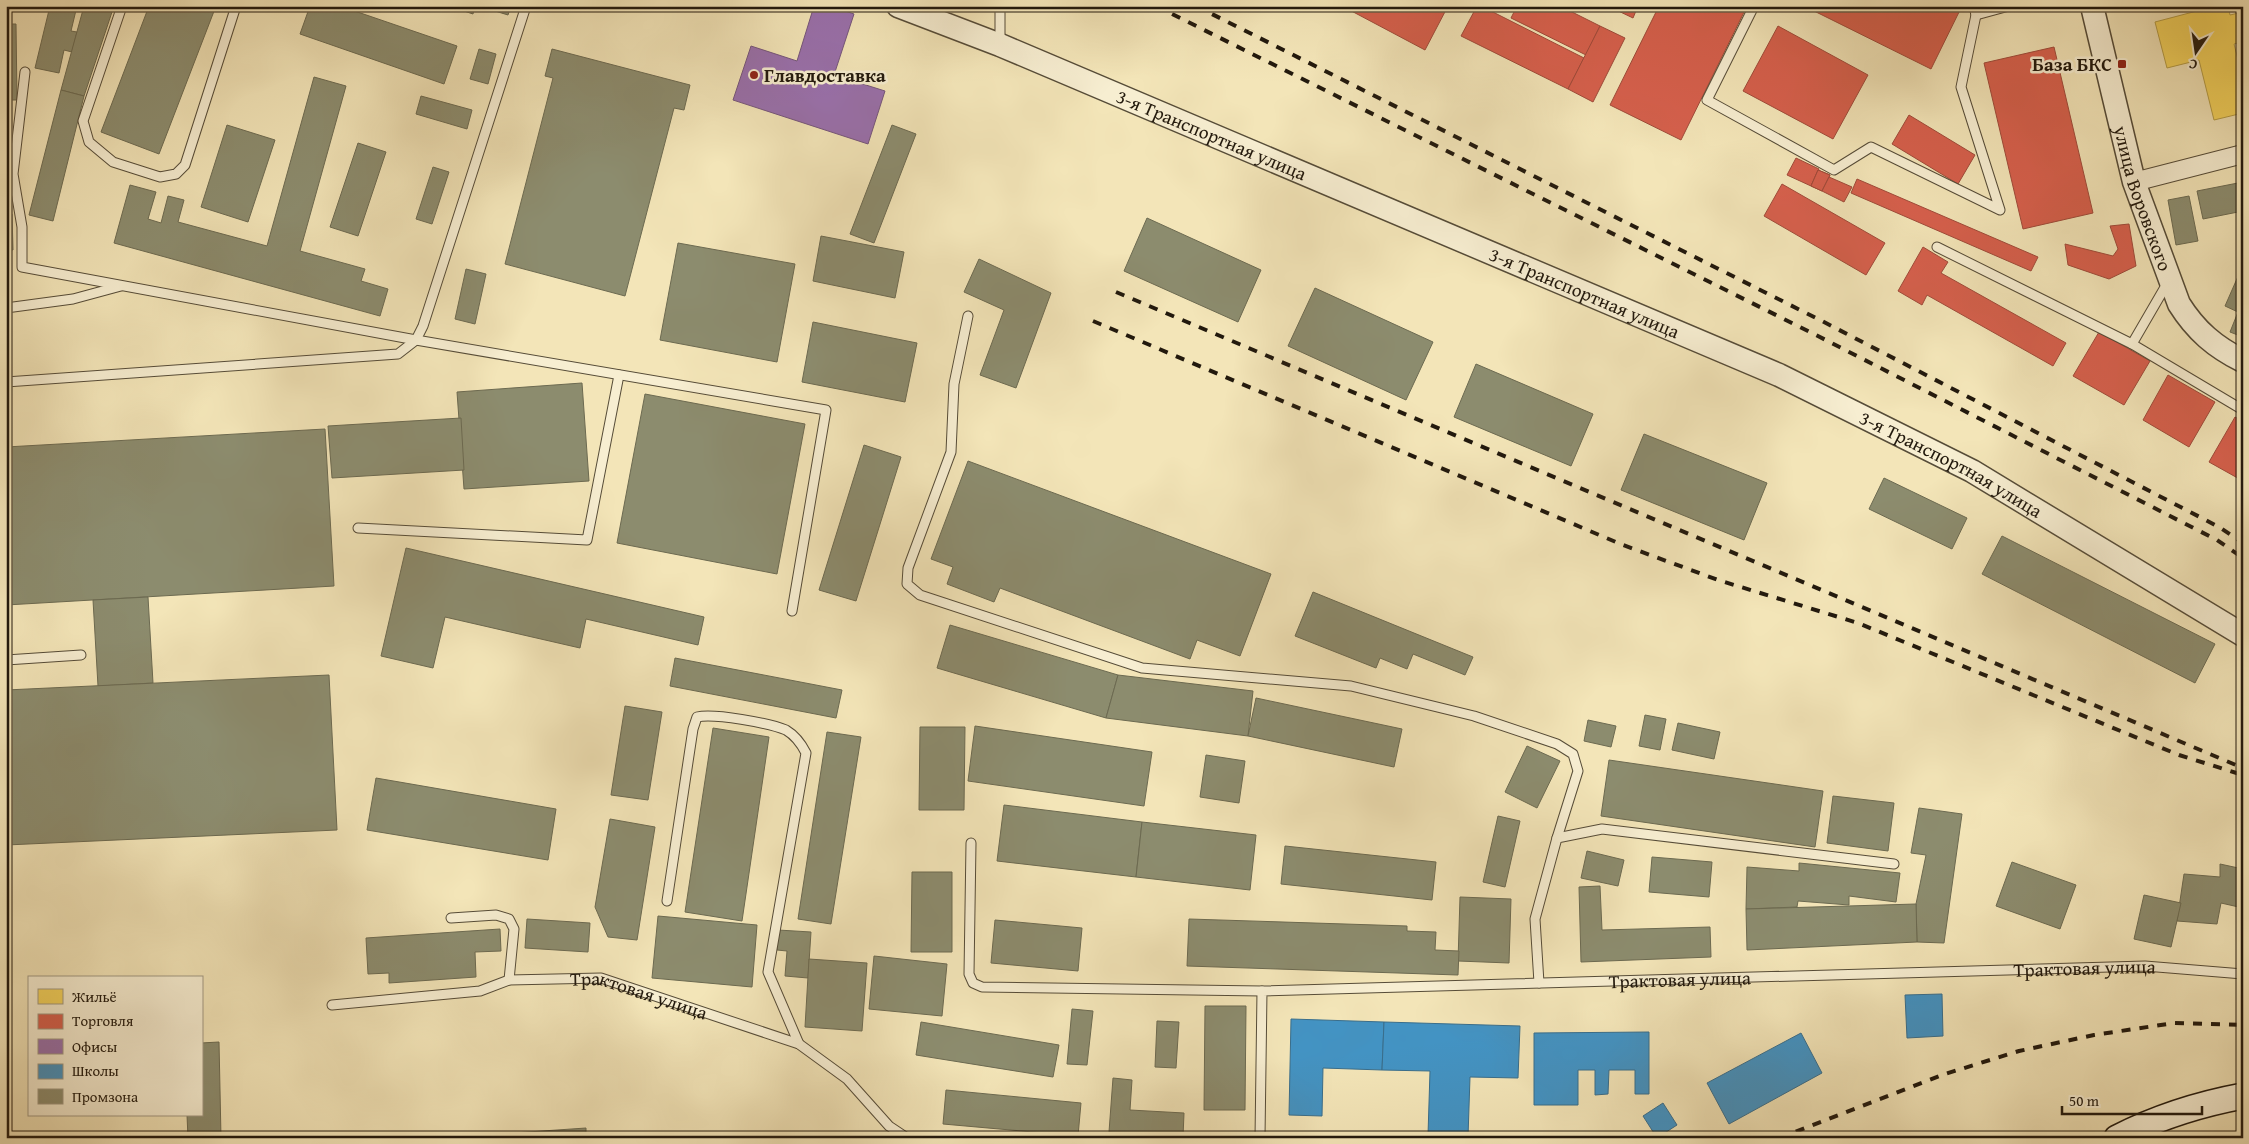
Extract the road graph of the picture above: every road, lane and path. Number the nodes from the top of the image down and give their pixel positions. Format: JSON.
{"nodes":[{"id":1,"x":122,"y":6,"type":"edge"},
{"id":2,"x":236,"y":6,"type":"edge"},
{"id":3,"x":526,"y":6,"type":"edge"},
{"id":4,"x":898,"y":6,"type":"edge"},
{"id":5,"x":1000,"y":6,"type":"edge"},
{"id":6,"x":1754,"y":6,"type":"edge"},
{"id":7,"x":2009,"y":6,"type":"edge"},
{"id":8,"x":2092,"y":6,"type":"edge"},
{"id":9,"x":1974,"y":11,"type":"edge"},
{"id":10,"x":1000,"y":45,"type":"junction"},
{"id":11,"x":25,"y":72,"type":"dead end"},
{"id":12,"x":2243,"y":154,"type":"edge"},
{"id":13,"x":2134,"y":182,"type":"junction"},
{"id":14,"x":1938,"y":247,"type":"dead end"},
{"id":15,"x":2170,"y":280,"type":"junction"},
{"id":16,"x":123,"y":286,"type":"junction"},
{"id":17,"x":6,"y":308,"type":"edge"},
{"id":18,"x":968,"y":316,"type":"dead end"},
{"id":19,"x":416,"y":340,"type":"junction"},
{"id":20,"x":2132,"y":344,"type":"junction"},
{"id":21,"x":2243,"y":362,"type":"edge"},
{"id":22,"x":619,"y":375,"type":"junction"},
{"id":23,"x":6,"y":382,"type":"edge"},
{"id":24,"x":2243,"y":410,"type":"edge"},
{"id":25,"x":358,"y":528,"type":"dead end"},
{"id":26,"x":792,"y":611,"type":"dead end"},
{"id":27,"x":2243,"y":635,"type":"edge"},
{"id":28,"x":82,"y":655,"type":"dead end"},
{"id":29,"x":6,"y":660,"type":"edge"},
{"id":30,"x":1558,"y":838,"type":"junction"},
{"id":31,"x":971,"y":843,"type":"dead end"},
{"id":32,"x":1894,"y":864,"type":"dead end"},
{"id":33,"x":667,"y":901,"type":"dead end"},
{"id":34,"x":451,"y":918,"type":"dead end"},
{"id":35,"x":2243,"y":974,"type":"edge"},
{"id":36,"x":509,"y":980,"type":"junction"},
{"id":37,"x":1539,"y":983,"type":"junction"},
{"id":38,"x":1262,"y":991,"type":"junction"},
{"id":39,"x":332,"y":1005,"type":"dead end"},
{"id":40,"x":799,"y":1044,"type":"junction"},
{"id":41,"x":2243,"y":1096,"type":"edge"},
{"id":42,"x":907,"y":1138,"type":"edge"},
{"id":43,"x":1260,"y":1138,"type":"edge"},
{"id":44,"x":2118,"y":1138,"type":"edge"}],
"edges":[{"from":1,"to":2,"type":"lane"},
{"from":3,"to":19,"type":"lane"},
{"from":4,"to":10,"type":"street","name":"3-я Транспортная улица"},
{"from":5,"to":10,"type":"lane"},
{"from":6,"to":9,"type":"lane"},
{"from":7,"to":9,"type":"lane"},
{"from":8,"to":13,"type":"street","name":"улица Воровского"},
{"from":10,"to":27,"type":"street","name":"3-я Транспортная улица"},
{"from":11,"to":16,"type":"lane"},
{"from":12,"to":13,"type":"street"},
{"from":13,"to":15,"type":"street","name":"улица Воровского"},
{"from":14,"to":20,"type":"lane"},
{"from":15,"to":20,"type":"lane"},
{"from":15,"to":21,"type":"street","name":"улица Воровского"},
{"from":16,"to":17,"type":"lane"},
{"from":16,"to":19,"type":"lane"},
{"from":18,"to":30,"type":"lane"},
{"from":19,"to":22,"type":"lane"},
{"from":19,"to":23,"type":"lane"},
{"from":20,"to":24,"type":"lane"},
{"from":22,"to":25,"type":"lane"},
{"from":22,"to":26,"type":"lane"},
{"from":28,"to":29,"type":"lane"},
{"from":30,"to":32,"type":"lane"},
{"from":30,"to":37,"type":"lane"},
{"from":31,"to":38,"type":"lane","name":"Трактовая улица"},
{"from":33,"to":40,"type":"lane"},
{"from":34,"to":36,"type":"lane"},
{"from":35,"to":37,"type":"lane","name":"Трактовая улица"},
{"from":36,"to":39,"type":"lane","name":"Трактовая улица"},
{"from":36,"to":40,"type":"lane","name":"Трактовая улица"},
{"from":37,"to":38,"type":"lane","name":"Трактовая улица"},
{"from":38,"to":43,"type":"lane"},
{"from":40,"to":42,"type":"lane","name":"Трактовая улица"},
{"from":41,"to":44,"type":"main road"}]}
